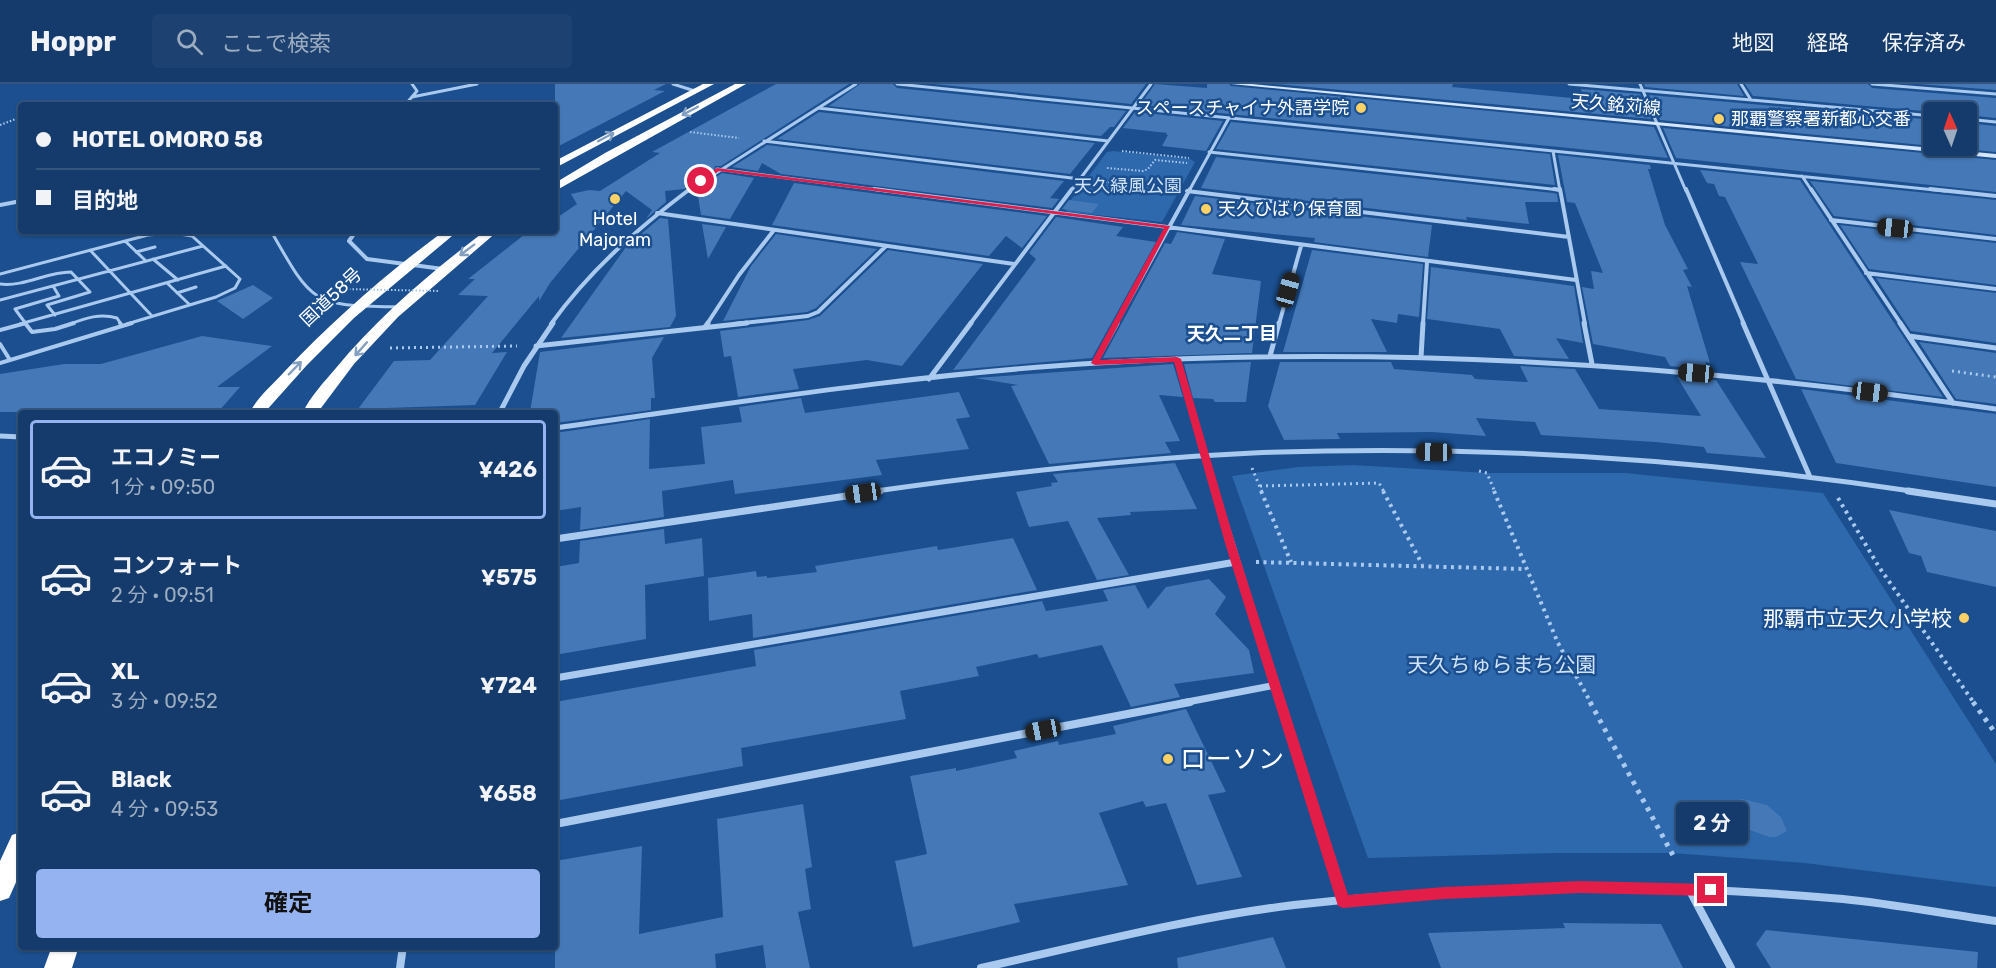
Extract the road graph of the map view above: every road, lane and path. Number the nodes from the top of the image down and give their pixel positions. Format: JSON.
{"nodes":[{"id":1,"x":412,"y":84,"type":"edge"},
{"id":2,"x":477,"y":84,"type":"edge"},
{"id":3,"x":673,"y":84,"type":"edge"},
{"id":4,"x":710,"y":84,"type":"edge"},
{"id":5,"x":742,"y":84,"type":"edge"},
{"id":6,"x":855,"y":84,"type":"edge"},
{"id":7,"x":897,"y":84,"type":"edge"},
{"id":8,"x":1151,"y":84,"type":"edge"},
{"id":9,"x":1234,"y":84,"type":"edge"},
{"id":10,"x":1569,"y":84,"type":"edge"},
{"id":11,"x":1640,"y":84,"type":"edge"},
{"id":12,"x":1741,"y":84,"type":"edge"},
{"id":13,"x":1872,"y":84,"type":"edge"},
{"id":14,"x":695,"y":91,"type":"junction"},
{"id":15,"x":1643,"y":91,"type":"junction"},
{"id":16,"x":1996,"y":94,"type":"edge"},
{"id":17,"x":412,"y":97,"type":"junction"},
{"id":18,"x":1751,"y":100,"type":"junction"},
{"id":19,"x":408,"y":102,"type":"edge"},
{"id":20,"x":817,"y":108,"type":"junction"},
{"id":21,"x":1133,"y":108,"type":"junction"},
{"id":22,"x":1923,"y":115,"type":"edge"},
{"id":23,"x":18,"y":118,"type":"edge"},
{"id":24,"x":1228,"y":118,"type":"junction"},
{"id":25,"x":1977,"y":120,"type":"edge"},
{"id":26,"x":1996,"y":122,"type":"edge"},
{"id":27,"x":1658,"y":124,"type":"junction"},
{"id":28,"x":0,"y":125,"type":"edge"},
{"id":29,"x":686,"y":131,"type":"dead end"},
{"id":30,"x":764,"y":141,"type":"junction"},
{"id":31,"x":1108,"y":141,"type":"junction"},
{"id":32,"x":1103,"y":148,"type":"junction"},
{"id":33,"x":1553,"y":151,"type":"junction"},
{"id":34,"x":1209,"y":152,"type":"junction"},
{"id":35,"x":1996,"y":156,"type":"edge"},
{"id":36,"x":1195,"y":159,"type":"junction"},
{"id":37,"x":1205,"y":159,"type":"junction"},
{"id":38,"x":558,"y":163,"type":"edge"},
{"id":39,"x":1189,"y":163,"type":"junction"},
{"id":40,"x":1674,"y":163,"type":"junction"},
{"id":41,"x":717,"y":170,"type":"junction"},
{"id":42,"x":1802,"y":176,"type":"junction"},
{"id":43,"x":1080,"y":179,"type":"junction"},
{"id":44,"x":558,"y":186,"type":"edge"},
{"id":45,"x":1174,"y":190,"type":"junction"},
{"id":46,"x":1560,"y":190,"type":"junction"},
{"id":47,"x":1187,"y":191,"type":"junction"},
{"id":48,"x":1996,"y":196,"type":"edge"},
{"id":49,"x":1169,"y":200,"type":"dead end"},
{"id":50,"x":18,"y":202,"type":"edge"},
{"id":51,"x":0,"y":205,"type":"edge"},
{"id":52,"x":657,"y":213,"type":"junction"},
{"id":53,"x":1054,"y":213,"type":"junction"},
{"id":54,"x":1831,"y":220,"type":"junction"},
{"id":55,"x":1168,"y":227,"type":"junction"},
{"id":56,"x":774,"y":230,"type":"junction"},
{"id":57,"x":169,"y":234,"type":"edge"},
{"id":58,"x":183,"y":234,"type":"edge"},
{"id":59,"x":273,"y":234,"type":"edge"},
{"id":60,"x":354,"y":234,"type":"edge"},
{"id":61,"x":448,"y":234,"type":"edge"},
{"id":62,"x":488,"y":234,"type":"edge"},
{"id":63,"x":1569,"y":237,"type":"junction"},
{"id":64,"x":1996,"y":239,"type":"edge"},
{"id":65,"x":125,"y":242,"type":"junction"},
{"id":66,"x":203,"y":246,"type":"junction"},
{"id":67,"x":886,"y":246,"type":"junction"},
{"id":68,"x":1301,"y":246,"type":"junction"},
{"id":69,"x":155,"y":247,"type":"dead end"},
{"id":70,"x":90,"y":250,"type":"junction"},
{"id":71,"x":136,"y":252,"type":"junction"},
{"id":72,"x":153,"y":259,"type":"junction"},
{"id":73,"x":146,"y":261,"type":"junction"},
{"id":74,"x":1427,"y":262,"type":"junction"},
{"id":75,"x":1014,"y":264,"type":"junction"},
{"id":76,"x":226,"y":266,"type":"junction"},
{"id":77,"x":405,"y":266,"type":"junction"},
{"id":78,"x":442,"y":269,"type":"junction"},
{"id":79,"x":109,"y":271,"type":"junction"},
{"id":80,"x":1866,"y":273,"type":"junction"},
{"id":81,"x":0,"y":274,"type":"edge"},
{"id":82,"x":78,"y":279,"type":"junction"},
{"id":83,"x":178,"y":280,"type":"junction"},
{"id":84,"x":1576,"y":280,"type":"junction"},
{"id":85,"x":167,"y":283,"type":"junction"},
{"id":86,"x":0,"y":285,"type":"edge"},
{"id":87,"x":53,"y":286,"type":"junction"},
{"id":88,"x":196,"y":287,"type":"dead end"},
{"id":89,"x":342,"y":289,"type":"dead end"},
{"id":90,"x":1996,"y":289,"type":"edge"},
{"id":91,"x":440,"y":291,"type":"dead end"},
{"id":92,"x":177,"y":293,"type":"junction"},
{"id":93,"x":129,"y":294,"type":"junction"},
{"id":94,"x":0,"y":300,"type":"edge"},
{"id":95,"x":190,"y":305,"type":"junction"},
{"id":96,"x":358,"y":306,"type":"junction"},
{"id":97,"x":402,"y":307,"type":"junction"},
{"id":98,"x":55,"y":315,"type":"junction"},
{"id":99,"x":152,"y":316,"type":"junction"},
{"id":100,"x":26,"y":323,"type":"junction"},
{"id":101,"x":122,"y":326,"type":"junction"},
{"id":102,"x":705,"y":327,"type":"junction"},
{"id":103,"x":0,"y":330,"type":"edge"},
{"id":104,"x":1909,"y":336,"type":"junction"},
{"id":105,"x":0,"y":344,"type":"edge"},
{"id":106,"x":536,"y":346,"type":"junction"},
{"id":107,"x":388,"y":348,"type":"dead end"},
{"id":108,"x":1996,"y":348,"type":"edge"},
{"id":109,"x":1270,"y":356,"type":"junction"},
{"id":110,"x":1421,"y":357,"type":"junction"},
{"id":111,"x":1177,"y":359,"type":"junction"},
{"id":112,"x":10,"y":360,"type":"junction"},
{"id":113,"x":0,"y":363,"type":"edge"},
{"id":114,"x":1095,"y":363,"type":"junction"},
{"id":115,"x":1592,"y":364,"type":"junction"},
{"id":116,"x":1930,"y":368,"type":"junction"},
{"id":117,"x":1996,"y":378,"type":"edge"},
{"id":118,"x":929,"y":379,"type":"junction"},
{"id":119,"x":1767,"y":380,"type":"junction"},
{"id":120,"x":1953,"y":403,"type":"junction"},
{"id":121,"x":1996,"y":409,"type":"edge"},
{"id":122,"x":259,"y":410,"type":"edge"},
{"id":123,"x":312,"y":410,"type":"edge"},
{"id":124,"x":501,"y":410,"type":"edge"},
{"id":125,"x":558,"y":428,"type":"edge"},
{"id":126,"x":0,"y":436,"type":"edge"},
{"id":127,"x":18,"y":437,"type":"edge"},
{"id":128,"x":1204,"y":456,"type":"junction"},
{"id":129,"x":1251,"y":465,"type":"dead end"},
{"id":130,"x":1471,"y":468,"type":"dead end"},
{"id":131,"x":1810,"y":477,"type":"junction"},
{"id":132,"x":1826,"y":479,"type":"junction"},
{"id":133,"x":1260,"y":486,"type":"junction"},
{"id":134,"x":1996,"y":504,"type":"edge"},
{"id":135,"x":558,"y":539,"type":"edge"},
{"id":136,"x":1236,"y":562,"type":"junction"},
{"id":137,"x":1256,"y":562,"type":"dead end"},
{"id":138,"x":1291,"y":562,"type":"junction"},
{"id":139,"x":1422,"y":564,"type":"junction"},
{"id":140,"x":1525,"y":569,"type":"junction"},
{"id":141,"x":558,"y":677,"type":"edge"},
{"id":142,"x":1276,"y":685,"type":"junction"},
{"id":143,"x":1996,"y":734,"type":"edge"},
{"id":144,"x":558,"y":823,"type":"edge"},
{"id":145,"x":18,"y":849,"type":"edge"},
{"id":146,"x":1675,"y":859,"type":"dead end"},
{"id":147,"x":1689,"y":889,"type":"junction"},
{"id":148,"x":0,"y":890,"type":"edge"},
{"id":149,"x":1343,"y":902,"type":"junction"},
{"id":150,"x":1996,"y":921,"type":"edge"},
{"id":151,"x":65,"y":950,"type":"edge"},
{"id":152,"x":402,"y":950,"type":"edge"},
{"id":153,"x":58,"y":968,"type":"edge"},
{"id":154,"x":400,"y":968,"type":"edge"},
{"id":155,"x":981,"y":968,"type":"edge"},
{"id":156,"x":1731,"y":968,"type":"edge"}],
"edges":[{"from":1,"to":17,"type":"street"},
{"from":2,"to":17,"type":"street"},
{"from":3,"to":14,"type":"street"},
{"from":4,"to":14,"type":"highway"},
{"from":5,"to":44,"type":"highway","one_way":true},
{"from":6,"to":20,"type":"street"},
{"from":7,"to":21,"type":"street"},
{"from":8,"to":21,"type":"street"},
{"from":9,"to":27,"type":"street","name":"天久銘苅線"},
{"from":10,"to":15,"type":"street"},
{"from":11,"to":15,"type":"street"},
{"from":12,"to":18,"type":"street"},
{"from":13,"to":16,"type":"street"},
{"from":38,"to":14,"type":"highway","one_way":true},
{"from":15,"to":18,"type":"street"},
{"from":15,"to":27,"type":"street"},
{"from":17,"to":19,"type":"street"},
{"from":18,"to":22,"type":"street"},
{"from":20,"to":30,"type":"street"},
{"from":20,"to":31,"type":"street"},
{"from":21,"to":24,"type":"street"},
{"from":21,"to":31,"type":"street"},
{"from":23,"to":28,"type":"path"},
{"from":24,"to":33,"type":"street"},
{"from":24,"to":34,"type":"street"},
{"from":25,"to":26,"type":"street"},
{"from":27,"to":35,"type":"street","name":"天久銘苅線"},
{"from":27,"to":40,"type":"street"},
{"from":29,"to":30,"type":"path"},
{"from":30,"to":41,"type":"street"},
{"from":30,"to":43,"type":"street"},
{"from":31,"to":32,"type":"street"},
{"from":32,"to":36,"type":"path"},
{"from":32,"to":43,"type":"street"},
{"from":33,"to":40,"type":"street"},
{"from":33,"to":46,"type":"street"},
{"from":34,"to":37,"type":"street"},
{"from":34,"to":46,"type":"street"},
{"from":36,"to":37,"type":"path"},
{"from":36,"to":39,"type":"path"},
{"from":37,"to":47,"type":"street"},
{"from":39,"to":45,"type":"path"},
{"from":39,"to":45,"type":"path"},
{"from":40,"to":42,"type":"street"},
{"from":40,"to":119,"type":"street"},
{"from":41,"to":52,"type":"street"},
{"from":41,"to":53,"type":"street"},
{"from":42,"to":48,"type":"street"},
{"from":42,"to":54,"type":"street"},
{"from":43,"to":53,"type":"street"},
{"from":45,"to":47,"type":"path"},
{"from":45,"to":49,"type":"path"},
{"from":46,"to":63,"type":"street"},
{"from":47,"to":55,"type":"street"},
{"from":47,"to":63,"type":"street"},
{"from":50,"to":51,"type":"street"},
{"from":52,"to":56,"type":"street"},
{"from":52,"to":106,"type":"street"},
{"from":53,"to":55,"type":"street"},
{"from":53,"to":75,"type":"street"},
{"from":54,"to":64,"type":"street"},
{"from":54,"to":80,"type":"street"},
{"from":55,"to":68,"type":"street"},
{"from":55,"to":114,"type":"street"},
{"from":56,"to":67,"type":"street"},
{"from":56,"to":102,"type":"street"},
{"from":57,"to":65,"type":"lane"},
{"from":58,"to":66,"type":"lane"},
{"from":59,"to":96,"type":"lane"},
{"from":60,"to":77,"type":"street"},
{"from":61,"to":77,"type":"highway","name":"国道58号"},
{"from":62,"to":78,"type":"highway","one_way":true},
{"from":63,"to":84,"type":"street"},
{"from":65,"to":70,"type":"lane"},
{"from":65,"to":71,"type":"lane"},
{"from":66,"to":72,"type":"lane"},
{"from":66,"to":76,"type":"lane"},
{"from":67,"to":75,"type":"street"},
{"from":67,"to":102,"type":"street"},
{"from":68,"to":74,"type":"street"},
{"from":68,"to":109,"type":"street"},
{"from":69,"to":71,"type":"lane"},
{"from":70,"to":79,"type":"lane"},
{"from":70,"to":81,"type":"lane"},
{"from":71,"to":73,"type":"lane"},
{"from":72,"to":73,"type":"lane"},
{"from":72,"to":83,"type":"lane"},
{"from":73,"to":79,"type":"lane"},
{"from":74,"to":84,"type":"street"},
{"from":74,"to":110,"type":"street"},
{"from":75,"to":118,"type":"street"},
{"from":76,"to":83,"type":"lane"},
{"from":76,"to":95,"type":"lane"},
{"from":77,"to":78,"type":"street"},
{"from":77,"to":96,"type":"highway","name":"国道58号"},
{"from":78,"to":97,"type":"highway"},
{"from":79,"to":82,"type":"lane"},
{"from":79,"to":93,"type":"lane"},
{"from":80,"to":90,"type":"street"},
{"from":80,"to":104,"type":"street"},
{"from":82,"to":86,"type":"lane"},
{"from":82,"to":87,"type":"lane"},
{"from":82,"to":98,"type":"lane"},
{"from":83,"to":85,"type":"lane"},
{"from":84,"to":115,"type":"street"},
{"from":85,"to":92,"type":"lane"},
{"from":85,"to":93,"type":"lane"},
{"from":87,"to":94,"type":"lane"},
{"from":87,"to":100,"type":"lane"},
{"from":88,"to":92,"type":"lane"},
{"from":89,"to":91,"type":"path","bridge":true},
{"from":92,"to":95,"type":"lane"},
{"from":93,"to":98,"type":"lane"},
{"from":93,"to":99,"type":"lane"},
{"from":95,"to":99,"type":"lane"},
{"from":96,"to":97,"type":"lane"},
{"from":122,"to":96,"type":"highway","name":"国道58号","one_way":true},
{"from":97,"to":123,"type":"highway","one_way":true},
{"from":98,"to":100,"type":"lane"},
{"from":99,"to":101,"type":"lane"},
{"from":100,"to":101,"type":"lane"},
{"from":100,"to":103,"type":"lane"},
{"from":101,"to":112,"type":"lane"},
{"from":102,"to":106,"type":"street"},
{"from":104,"to":108,"type":"street"},
{"from":104,"to":116,"type":"street"},
{"from":105,"to":112,"type":"lane"},
{"from":106,"to":107,"type":"path"},
{"from":106,"to":124,"type":"street"},
{"from":109,"to":110,"type":"street"},
{"from":109,"to":111,"type":"street"},
{"from":110,"to":115,"type":"street"},
{"from":111,"to":114,"type":"street"},
{"from":111,"to":128,"type":"street"},
{"from":112,"to":113,"type":"lane"},
{"from":114,"to":118,"type":"street"},
{"from":115,"to":119,"type":"street"},
{"from":116,"to":117,"type":"path"},
{"from":116,"to":120,"type":"street"},
{"from":118,"to":125,"type":"street"},
{"from":119,"to":120,"type":"street"},
{"from":119,"to":131,"type":"street"},
{"from":120,"to":121,"type":"street"},
{"from":126,"to":127,"type":"street"},
{"from":128,"to":131,"type":"street"},
{"from":128,"to":135,"type":"street"},
{"from":128,"to":136,"type":"street"},
{"from":129,"to":133,"type":"path"},
{"from":130,"to":140,"type":"path"},
{"from":131,"to":132,"type":"street"},
{"from":132,"to":134,"type":"street"},
{"from":132,"to":143,"type":"path"},
{"from":133,"to":138,"type":"path"},
{"from":133,"to":139,"type":"path"},
{"from":136,"to":141,"type":"street"},
{"from":136,"to":142,"type":"street"},
{"from":137,"to":138,"type":"path"},
{"from":138,"to":139,"type":"path"},
{"from":139,"to":140,"type":"path"},
{"from":140,"to":146,"type":"path"},
{"from":142,"to":144,"type":"street"},
{"from":142,"to":149,"type":"street"},
{"from":145,"to":148,"type":"highway"},
{"from":147,"to":149,"type":"street"},
{"from":147,"to":150,"type":"street"},
{"from":147,"to":156,"type":"street"},
{"from":149,"to":155,"type":"street"},
{"from":151,"to":153,"type":"highway"},
{"from":152,"to":154,"type":"street"}]}
